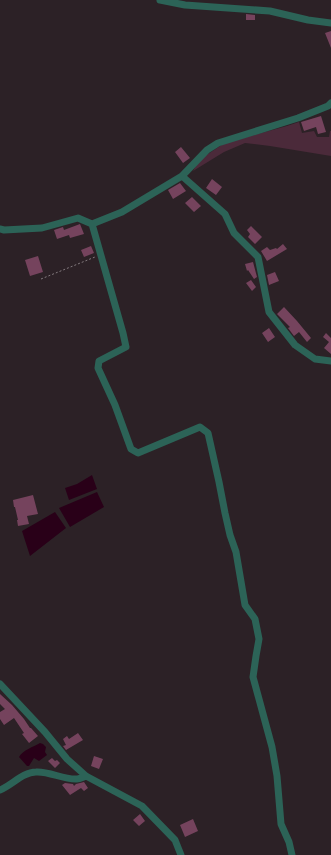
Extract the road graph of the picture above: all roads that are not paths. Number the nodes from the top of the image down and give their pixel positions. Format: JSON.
{"nodes":[{"id":1,"x":160,"y":0,"type":"edge"},
{"id":2,"x":331,"y":23,"type":"edge"},
{"id":3,"x":331,"y":103,"type":"edge"},
{"id":4,"x":182,"y":176,"type":"junction"},
{"id":5,"x":92,"y":224,"type":"junction"},
{"id":6,"x":0,"y":230,"type":"edge"},
{"id":7,"x":331,"y":361,"type":"edge"},
{"id":8,"x":0,"y":684,"type":"edge"},
{"id":9,"x":86,"y":776,"type":"junction"},
{"id":10,"x":0,"y":790,"type":"edge"},
{"id":11,"x":180,"y":855,"type":"edge"},
{"id":12,"x":292,"y":855,"type":"edge"}],
"edges":[{"from":1,"to":2,"type":"street"},
{"from":3,"to":4,"type":"street"},
{"from":4,"to":5,"type":"street"},
{"from":4,"to":7,"type":"street"},
{"from":5,"to":6,"type":"street"},
{"from":5,"to":12,"type":"street"},
{"from":8,"to":9,"type":"street"},
{"from":9,"to":10,"type":"street"},
{"from":9,"to":11,"type":"street"}]}
